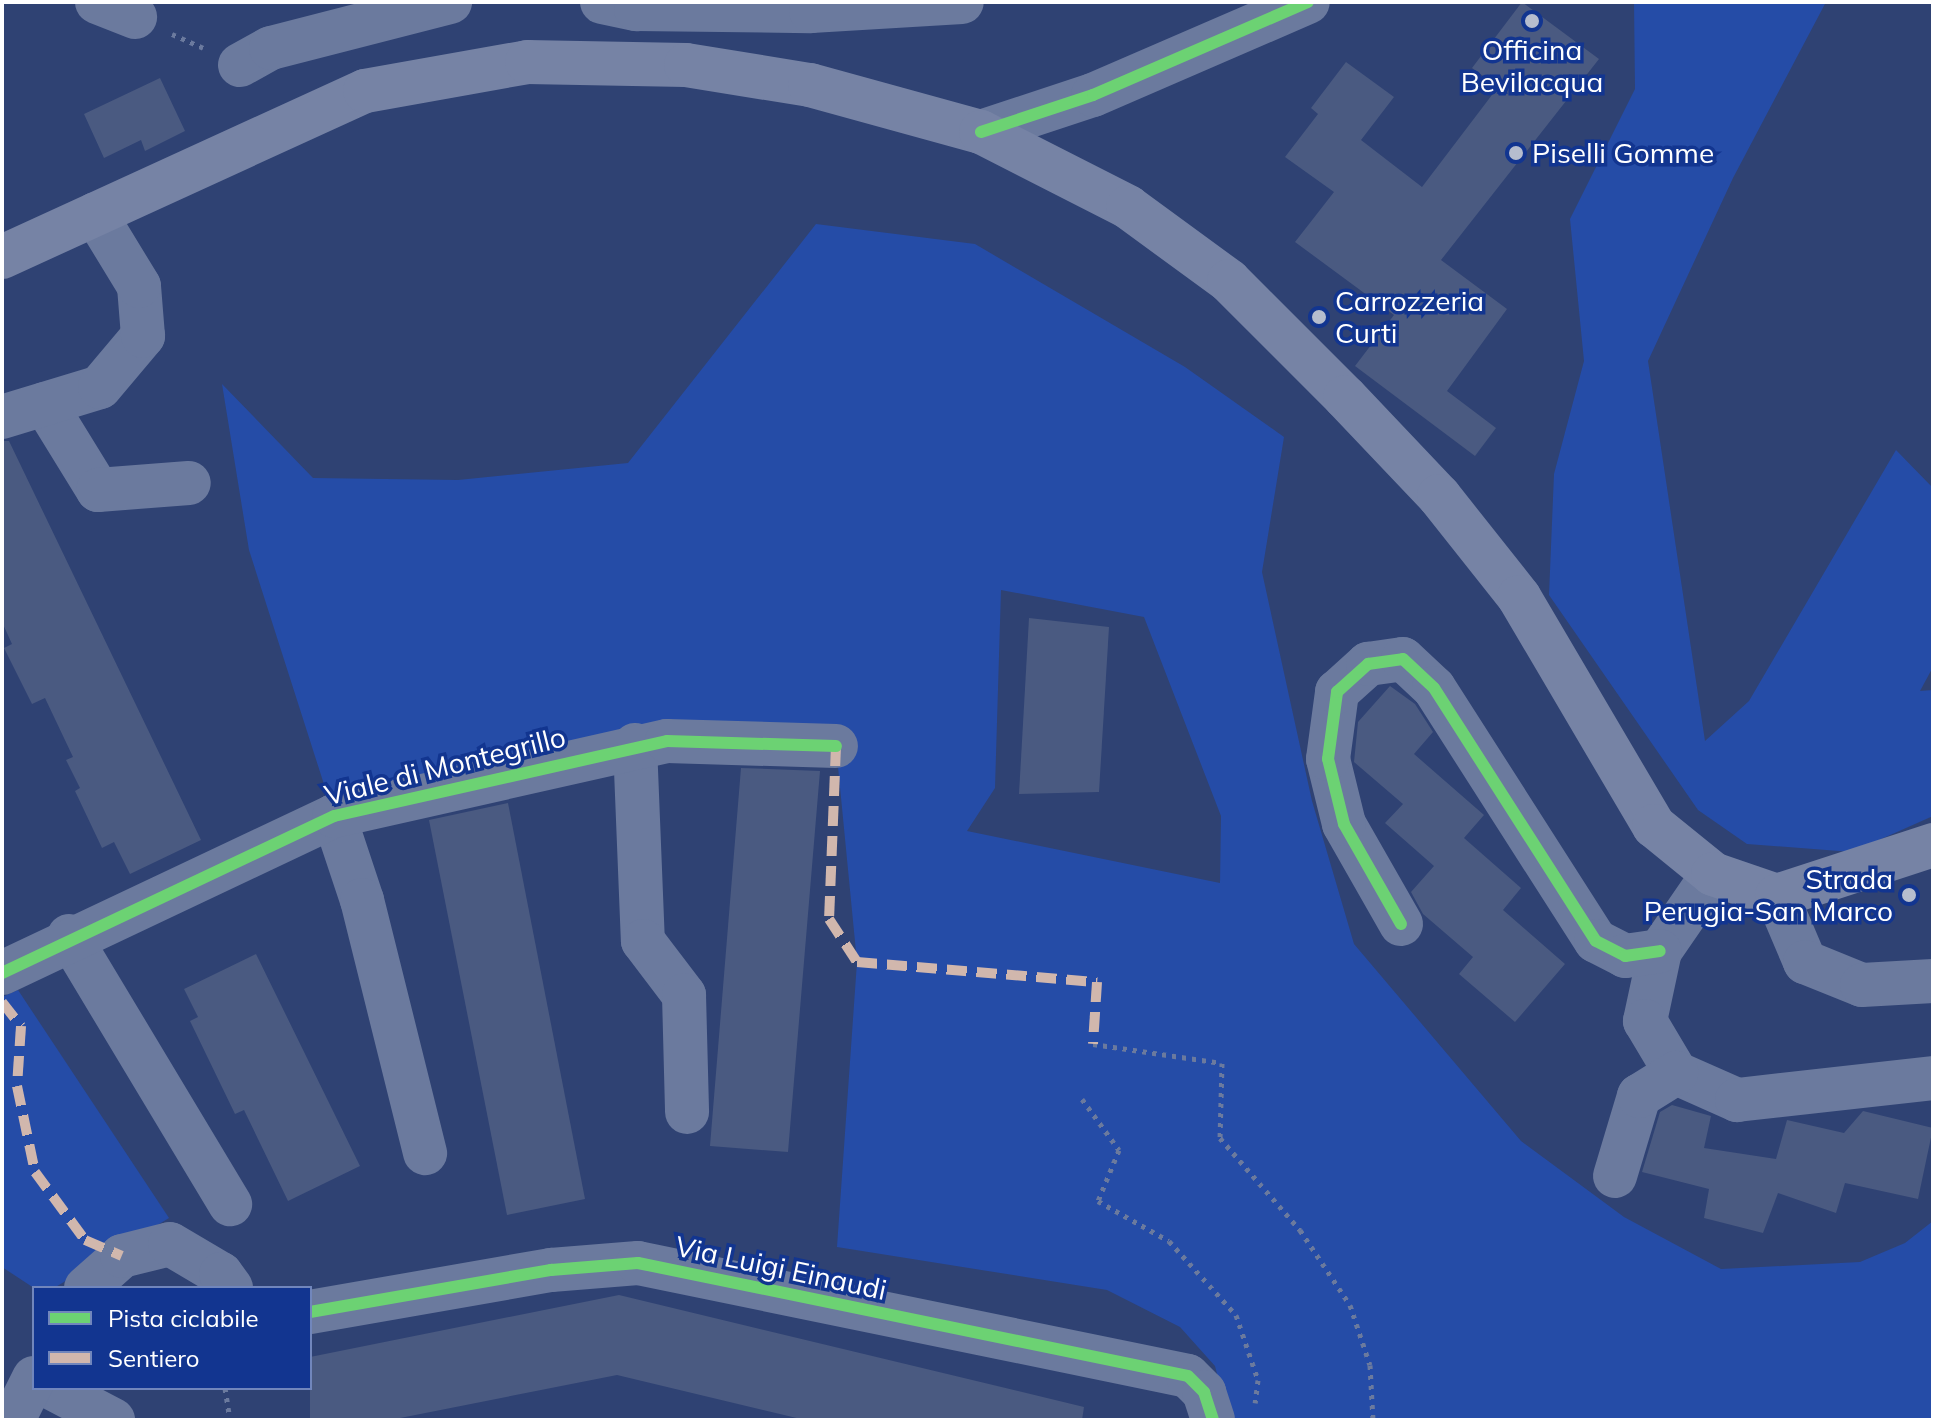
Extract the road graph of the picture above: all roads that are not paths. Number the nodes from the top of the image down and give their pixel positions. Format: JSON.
{"nodes":[{"id":1,"x":450,"y":2,"type":"edge"},
{"id":2,"x":602,"y":2,"type":"edge"},
{"id":3,"x":962,"y":2,"type":"edge"},
{"id":4,"x":1308,"y":2,"type":"edge"},
{"id":5,"x":240,"y":65,"type":"dead end"},
{"id":6,"x":981,"y":132,"type":"junction"},
{"id":7,"x":95,"y":214,"type":"junction"},
{"id":8,"x":2,"y":257,"type":"edge"},
{"id":9,"x":45,"y":404,"type":"junction"},
{"id":10,"x":2,"y":417,"type":"edge"},
{"id":11,"x":189,"y":483,"type":"dead end"},
{"id":12,"x":635,"y":745,"type":"junction"},
{"id":13,"x":836,"y":746,"type":"dead end"},
{"id":14,"x":334,"y":816,"type":"junction"},
{"id":15,"x":1933,"y":845,"type":"edge"},
{"id":16,"x":1713,"y":874,"type":"junction"},
{"id":17,"x":1777,"y":896,"type":"junction"},
{"id":18,"x":1401,"y":924,"type":"dead end"},
{"id":19,"x":69,"y":936,"type":"junction"},
{"id":20,"x":1660,"y":951,"type":"junction"},
{"id":21,"x":2,"y":973,"type":"edge"},
{"id":22,"x":1933,"y":981,"type":"edge"},
{"id":23,"x":1676,"y":1073,"type":"junction"},
{"id":24,"x":1933,"y":1078,"type":"edge"},
{"id":25,"x":687,"y":1112,"type":"dead end"},
{"id":26,"x":425,"y":1153,"type":"dead end"},
{"id":27,"x":1615,"y":1176,"type":"dead end"},
{"id":28,"x":230,"y":1204,"type":"dead end"},
{"id":29,"x":88,"y":1286,"type":"edge"},
{"id":30,"x":230,"y":1286,"type":"edge"},
{"id":31,"x":312,"y":1312,"type":"edge"},
{"id":32,"x":32,"y":1382,"type":"edge"},
{"id":33,"x":56,"y":1390,"type":"edge"},
{"id":34,"x":13,"y":1420,"type":"edge"},
{"id":35,"x":113,"y":1420,"type":"edge"},
{"id":36,"x":1213,"y":1420,"type":"edge"}],
"edges":[{"from":1,"to":5,"type":"street"},
{"from":2,"to":3,"type":"street"},
{"from":4,"to":6,"type":"street"},
{"from":6,"to":7,"type":"main road"},
{"from":6,"to":16,"type":"main road"},
{"from":7,"to":8,"type":"main road"},
{"from":7,"to":9,"type":"street"},
{"from":9,"to":10,"type":"street"},
{"from":9,"to":11,"type":"street"},
{"from":12,"to":13,"type":"street","name":"Viale di Montegrillo"},
{"from":12,"to":14,"type":"street","name":"Viale di Montegrillo"},
{"from":12,"to":25,"type":"street"},
{"from":14,"to":19,"type":"street","name":"Viale di Montegrillo"},
{"from":14,"to":26,"type":"street"},
{"from":15,"to":17,"type":"main road"},
{"from":16,"to":17,"type":"main road"},
{"from":16,"to":20,"type":"street"},
{"from":17,"to":22,"type":"street"},
{"from":18,"to":20,"type":"street"},
{"from":19,"to":21,"type":"street","name":"Viale di Montegrillo"},
{"from":19,"to":28,"type":"street"},
{"from":20,"to":23,"type":"street"},
{"from":23,"to":24,"type":"street"},
{"from":23,"to":27,"type":"street"},
{"from":29,"to":30,"type":"street"},
{"from":31,"to":36,"type":"street","name":"Via Luigi Einaudi"},
{"from":32,"to":34,"type":"street"},
{"from":33,"to":35,"type":"street"}]}
